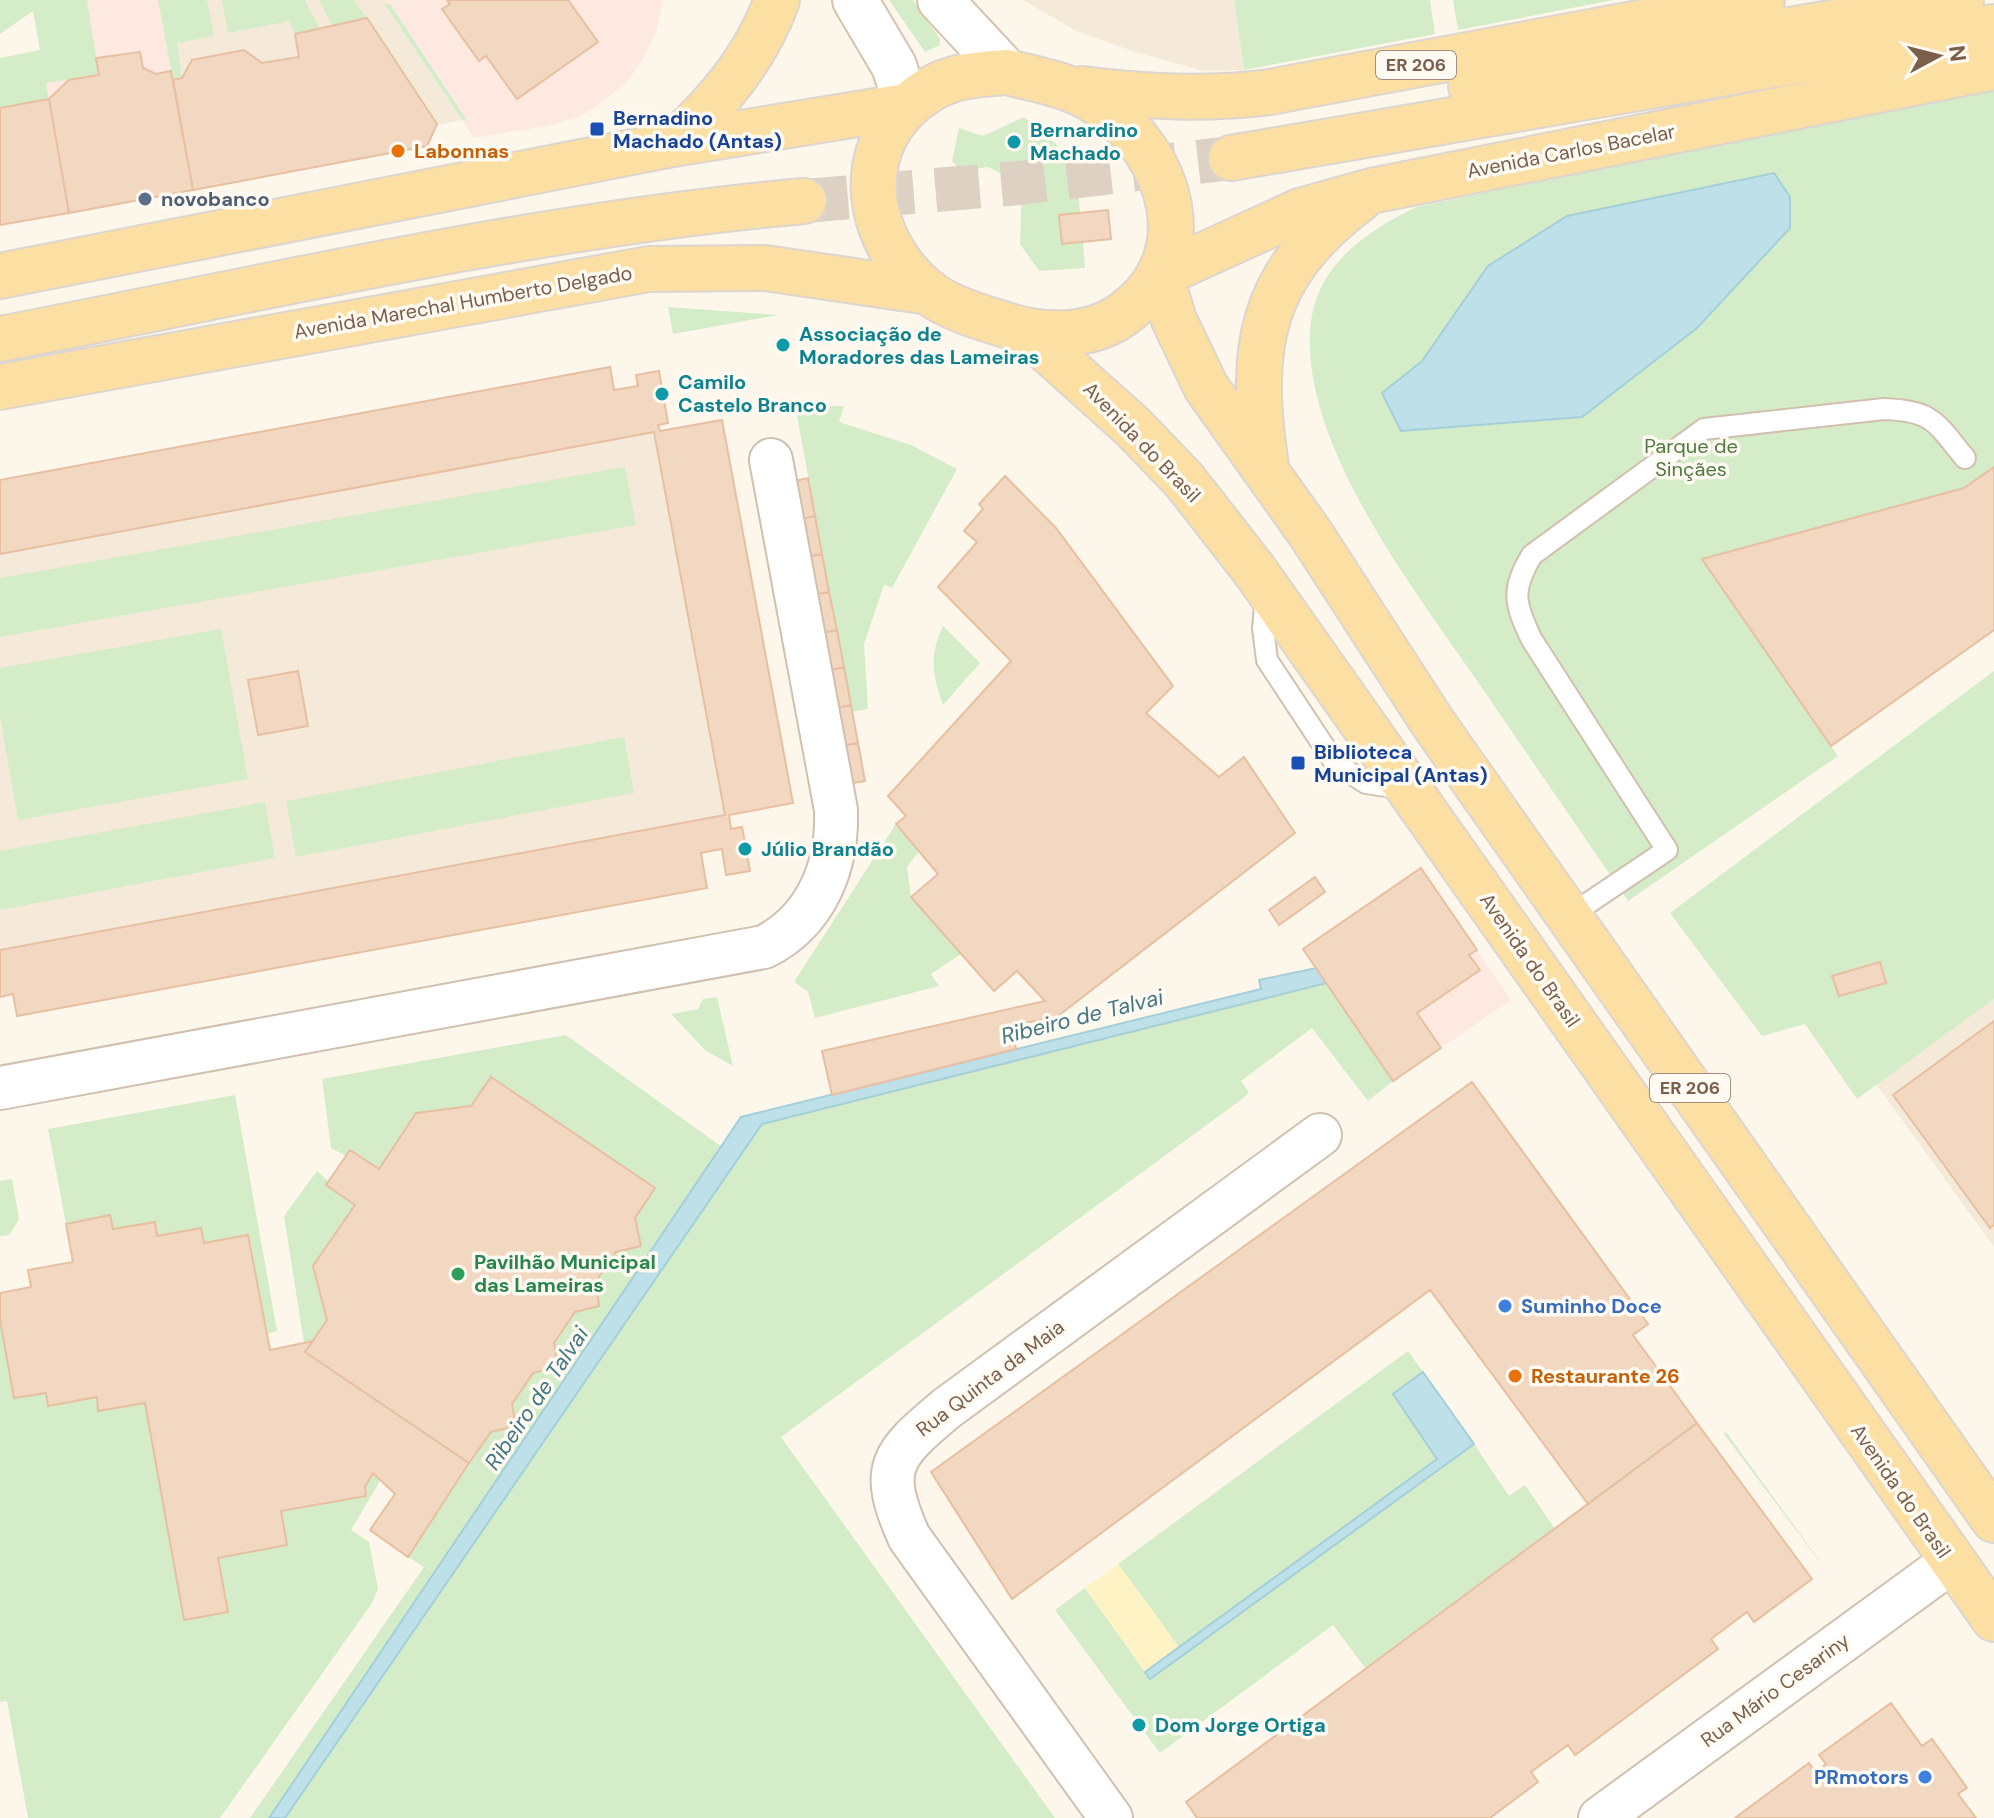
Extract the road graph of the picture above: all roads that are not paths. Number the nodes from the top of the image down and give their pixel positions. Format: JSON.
{"nodes":[{"id":1,"x":777,"y":0,"type":"edge"},
{"id":2,"x":855,"y":0,"type":"edge"},
{"id":3,"x":940,"y":0,"type":"edge"},
{"id":4,"x":1762,"y":0,"type":"edge"},
{"id":5,"x":1961,"y":0,"type":"edge"},
{"id":6,"x":1994,"y":27,"type":"edge"},
{"id":7,"x":1994,"y":67,"type":"edge"},
{"id":8,"x":1007,"y":72,"type":"junction"},
{"id":9,"x":1068,"y":88,"type":"junction"},
{"id":10,"x":907,"y":106,"type":"junction"},
{"id":11,"x":673,"y":144,"type":"junction"},
{"id":12,"x":1371,"y":191,"type":"junction"},
{"id":13,"x":1160,"y":275,"type":"junction"},
{"id":14,"x":0,"y":276,"type":"edge"},
{"id":15,"x":929,"y":292,"type":"junction"},
{"id":16,"x":0,"y":311,"type":"edge"},
{"id":17,"x":1028,"y":333,"type":"junction"},
{"id":18,"x":0,"y":339,"type":"edge"},
{"id":19,"x":0,"y":387,"type":"edge"},
{"id":20,"x":1965,"y":458,"type":"dead end"},
{"id":21,"x":771,"y":460,"type":"dead end"},
{"id":22,"x":1267,"y":472,"type":"junction"},
{"id":23,"x":1569,"y":916,"type":"junction"},
{"id":24,"x":0,"y":1088,"type":"edge"},
{"id":25,"x":1320,"y":1135,"type":"dead end"},
{"id":26,"x":1994,"y":1520,"type":"edge"},
{"id":27,"x":1951,"y":1562,"type":"junction"},
{"id":28,"x":1994,"y":1619,"type":"edge"},
{"id":29,"x":1111,"y":1818,"type":"edge"},
{"id":30,"x":1600,"y":1818,"type":"edge"}],
"edges":[{"from":1,"to":11,"type":"main road"},
{"from":2,"to":10,"type":"main road"},
{"from":3,"to":8,"type":"main road"},
{"from":4,"to":9,"type":"main road","number":"ER 206"},
{"from":5,"to":6,"type":"main road"},
{"from":7,"to":12,"type":"main road","name":"Avenida Carlos Bacelar","number":"ER 206"},
{"from":8,"to":9,"type":"main road","number":"ER 206"},
{"from":8,"to":10,"type":"main road","number":"ER 206"},
{"from":9,"to":13,"type":"main road"},
{"from":10,"to":11,"type":"main road"},
{"from":10,"to":15,"type":"main road","number":"ER 206"},
{"from":11,"to":14,"type":"main road"},
{"from":12,"to":13,"type":"main road","name":"Avenida Carlos Bacelar"},
{"from":12,"to":22,"type":"main road","number":"ER 206"},
{"from":13,"to":17,"type":"main road"},
{"from":13,"to":22,"type":"main road","number":"ER 206"},
{"from":15,"to":17,"type":"main road","number":"ER 206"},
{"from":15,"to":19,"type":"main road","name":"Avenida Marechal Humberto Delgado"},
{"from":16,"to":18,"type":"main road"},
{"from":17,"to":27,"type":"main road","name":"Avenida do Brasil","number":"ER 206"},
{"from":20,"to":23,"type":"lane"},
{"from":21,"to":24,"type":"street"},
{"from":22,"to":23,"type":"main road","number":"ER 206"},
{"from":23,"to":26,"type":"main road","number":"ER 206"},
{"from":25,"to":29,"type":"street","name":"Rua Quinta da Maia"},
{"from":27,"to":28,"type":"main road","name":"Avenida do Brasil","number":"ER 206"},
{"from":27,"to":30,"type":"street","name":"Rua Mário Cesariny"}]}
